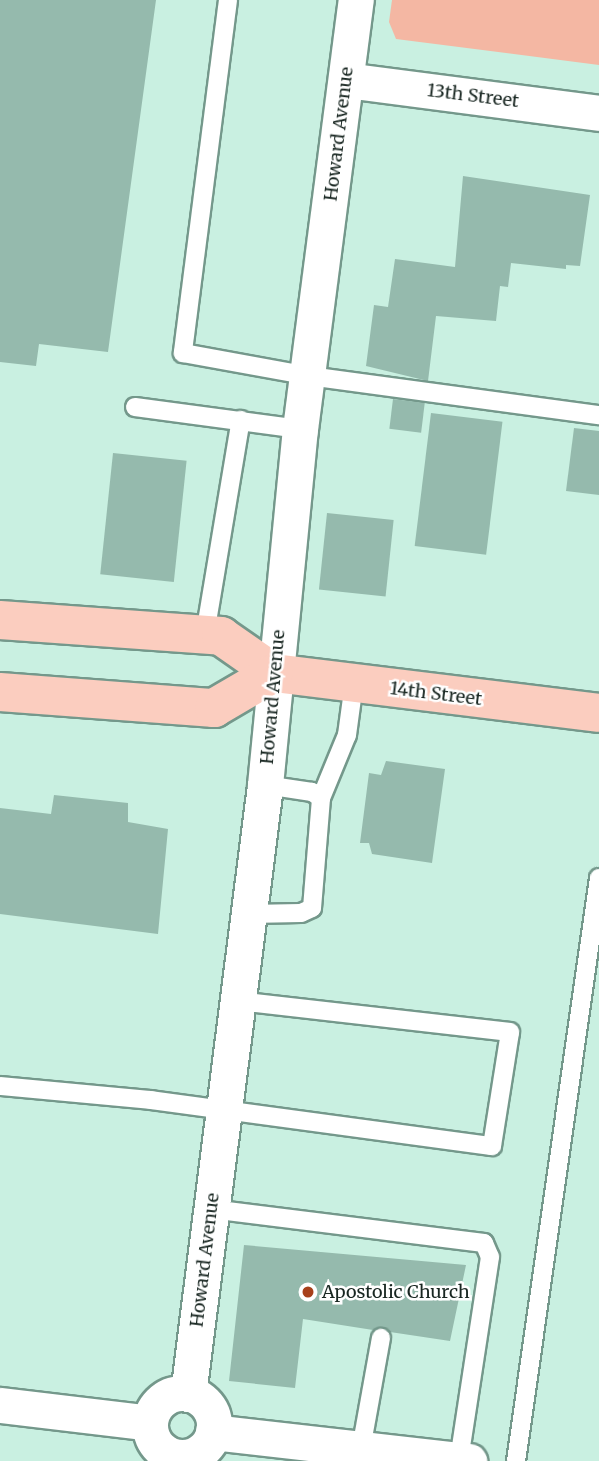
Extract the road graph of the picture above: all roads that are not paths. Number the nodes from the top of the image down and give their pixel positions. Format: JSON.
{"nodes":[{"id":1,"x":228,"y":0,"type":"edge"},
{"id":2,"x":356,"y":0,"type":"edge"},
{"id":3,"x":346,"y":80,"type":"junction"},
{"id":4,"x":599,"y":113,"type":"edge"},
{"id":5,"x":309,"y":376,"type":"junction"},
{"id":6,"x":135,"y":407,"type":"dead end"},
{"id":7,"x":599,"y":415,"type":"edge"},
{"id":8,"x":241,"y":420,"type":"junction"},
{"id":9,"x":300,"y":429,"type":"junction"},
{"id":10,"x":0,"y":620,"type":"edge"},
{"id":11,"x":205,"y":634,"type":"junction"},
{"id":12,"x":274,"y":673,"type":"junction"},
{"id":13,"x":354,"y":684,"type":"junction"},
{"id":14,"x":0,"y":692,"type":"edge"},
{"id":15,"x":599,"y":713,"type":"edge"},
{"id":16,"x":265,"y":785,"type":"junction"},
{"id":17,"x":321,"y":798,"type":"junction"},
{"id":18,"x":599,"y":878,"type":"edge"},
{"id":19,"x":249,"y":914,"type":"junction"},
{"id":20,"x":237,"y":1002,"type":"junction"},
{"id":21,"x":0,"y":1086,"type":"edge"},
{"id":22,"x":223,"y":1110,"type":"junction"},
{"id":23,"x":211,"y":1209,"type":"junction"},
{"id":24,"x":381,"y":1338,"type":"dead end"},
{"id":25,"x":188,"y":1394,"type":"junction"},
{"id":26,"x":0,"y":1405,"type":"edge"},
{"id":27,"x":150,"y":1423,"type":"junction"},
{"id":28,"x":213,"y":1432,"type":"junction"},
{"id":29,"x":361,"y":1449,"type":"junction"},
{"id":30,"x":178,"y":1459,"type":"edge"},
{"id":31,"x":464,"y":1460,"type":"edge"},
{"id":32,"x":516,"y":1461,"type":"edge"}],
"edges":[{"from":1,"to":5,"type":"lane"},
{"from":2,"to":3,"type":"street","name":"Howard Avenue"},
{"from":3,"to":4,"type":"street","name":"13th Street"},
{"from":3,"to":5,"type":"street","name":"Howard Avenue"},
{"from":5,"to":7,"type":"lane"},
{"from":5,"to":9,"type":"street","name":"Howard Avenue"},
{"from":6,"to":8,"type":"lane"},
{"from":8,"to":9,"type":"lane"},
{"from":8,"to":11,"type":"lane"},
{"from":9,"to":12,"type":"street","name":"Howard Avenue"},
{"from":10,"to":11,"type":"main road","name":"14th Street"},
{"from":11,"to":12,"type":"main road","name":"14th Street"},
{"from":12,"to":13,"type":"main road","name":"14th Street"},
{"from":12,"to":14,"type":"main road"},
{"from":12,"to":16,"type":"street","name":"Howard Avenue"},
{"from":13,"to":15,"type":"main road","name":"14th Street"},
{"from":13,"to":17,"type":"lane"},
{"from":16,"to":17,"type":"lane"},
{"from":16,"to":19,"type":"street","name":"Howard Avenue"},
{"from":17,"to":19,"type":"lane"},
{"from":18,"to":32,"type":"lane"},
{"from":19,"to":20,"type":"street","name":"Howard Avenue"},
{"from":20,"to":22,"type":"street","name":"Howard Avenue"},
{"from":20,"to":22,"type":"lane"},
{"from":21,"to":22,"type":"lane"},
{"from":22,"to":23,"type":"street","name":"Howard Avenue"},
{"from":23,"to":25,"type":"street","name":"Howard Avenue"},
{"from":23,"to":31,"type":"lane"},
{"from":24,"to":29,"type":"lane"},
{"from":25,"to":27,"type":"street"},
{"from":25,"to":28,"type":"street"},
{"from":26,"to":27,"type":"street"},
{"from":27,"to":30,"type":"street"},
{"from":28,"to":29,"type":"street"},
{"from":28,"to":30,"type":"street"},
{"from":29,"to":31,"type":"street"}]}
